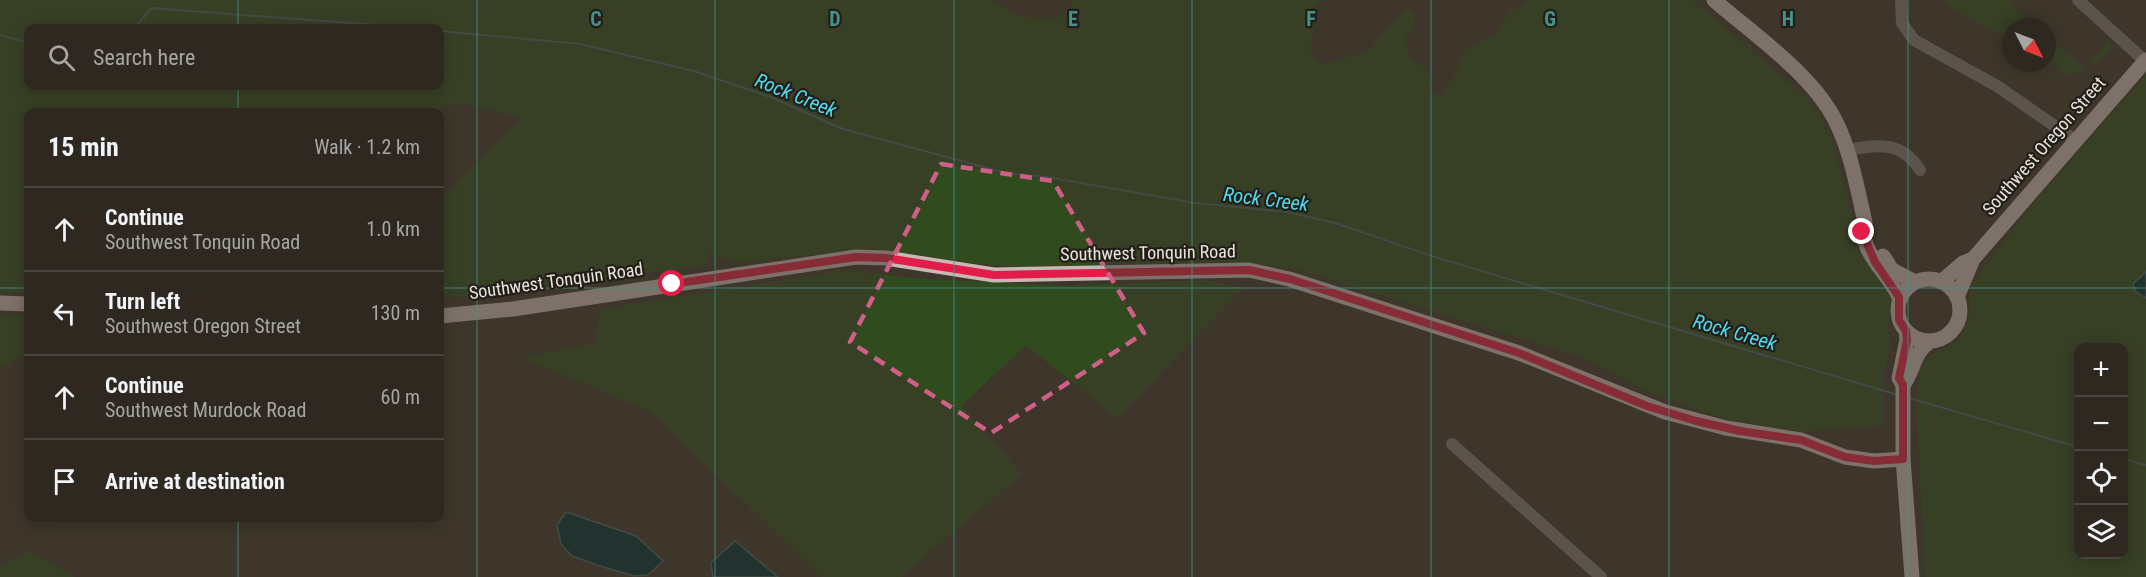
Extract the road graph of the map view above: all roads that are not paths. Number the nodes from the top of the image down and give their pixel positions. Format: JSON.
{"nodes":[{"id":1,"x":1714,"y":0,"type":"edge"},
{"id":2,"x":1901,"y":0,"type":"edge"},
{"id":3,"x":2078,"y":0,"type":"edge"},
{"id":4,"x":2146,"y":60,"type":"edge"},
{"id":5,"x":2075,"y":140,"type":"junction"},
{"id":6,"x":1847,"y":150,"type":"junction"},
{"id":7,"x":1920,"y":170,"type":"dead end"},
{"id":8,"x":1865,"y":222,"type":"junction"},
{"id":9,"x":1973,"y":259,"type":"junction"},
{"id":10,"x":1915,"y":282,"type":"junction"},
{"id":11,"x":1941,"y":282,"type":"junction"},
{"id":12,"x":1899,"y":297,"type":"junction"},
{"id":13,"x":1957,"y":297,"type":"junction"},
{"id":14,"x":0,"y":303,"type":"edge"},
{"id":15,"x":24,"y":304,"type":"edge"},
{"id":16,"x":444,"y":316,"type":"edge"},
{"id":17,"x":1906,"y":331,"type":"junction"},
{"id":18,"x":1929,"y":342,"type":"junction"},
{"id":19,"x":1903,"y":385,"type":"junction"},
{"id":20,"x":1452,"y":444,"type":"dead end"},
{"id":21,"x":1903,"y":459,"type":"junction"},
{"id":22,"x":1601,"y":577,"type":"edge"},
{"id":23,"x":1912,"y":577,"type":"edge"}],
"edges":[{"from":1,"to":6,"type":"main road"},
{"from":2,"to":5,"type":"street"},
{"from":3,"to":4,"type":"street"},
{"from":4,"to":5,"type":"main road","name":"Southwest Oregon Street"},
{"from":5,"to":9,"type":"main road","name":"Southwest Oregon Street"},
{"from":6,"to":7,"type":"street"},
{"from":6,"to":8,"type":"main road"},
{"from":8,"to":10,"type":"main road"},
{"from":8,"to":12,"type":"main road"},
{"from":9,"to":11,"type":"main road","name":"Southwest Oregon Street"},
{"from":9,"to":13,"type":"main road","name":"Southwest Oregon Street"},
{"from":10,"to":11,"type":"main road"},
{"from":10,"to":12,"type":"main road"},
{"from":11,"to":13,"type":"main road"},
{"from":12,"to":17,"type":"main road","name":"Southwest Oregon Street"},
{"from":13,"to":18,"type":"main road","name":"Southwest Oregon Street"},
{"from":14,"to":15,"type":"main road"},
{"from":16,"to":21,"type":"main road","name":"Southwest Tonquin Road"},
{"from":17,"to":18,"type":"main road"},
{"from":17,"to":19,"type":"main road","name":"Southwest Oregon Street"},
{"from":18,"to":19,"type":"main road","name":"Southwest Oregon Street"},
{"from":19,"to":21,"type":"main road","name":"Southwest Oregon Street"},
{"from":20,"to":22,"type":"street"},
{"from":21,"to":23,"type":"main road","name":"Southwest Oregon Street"}]}
